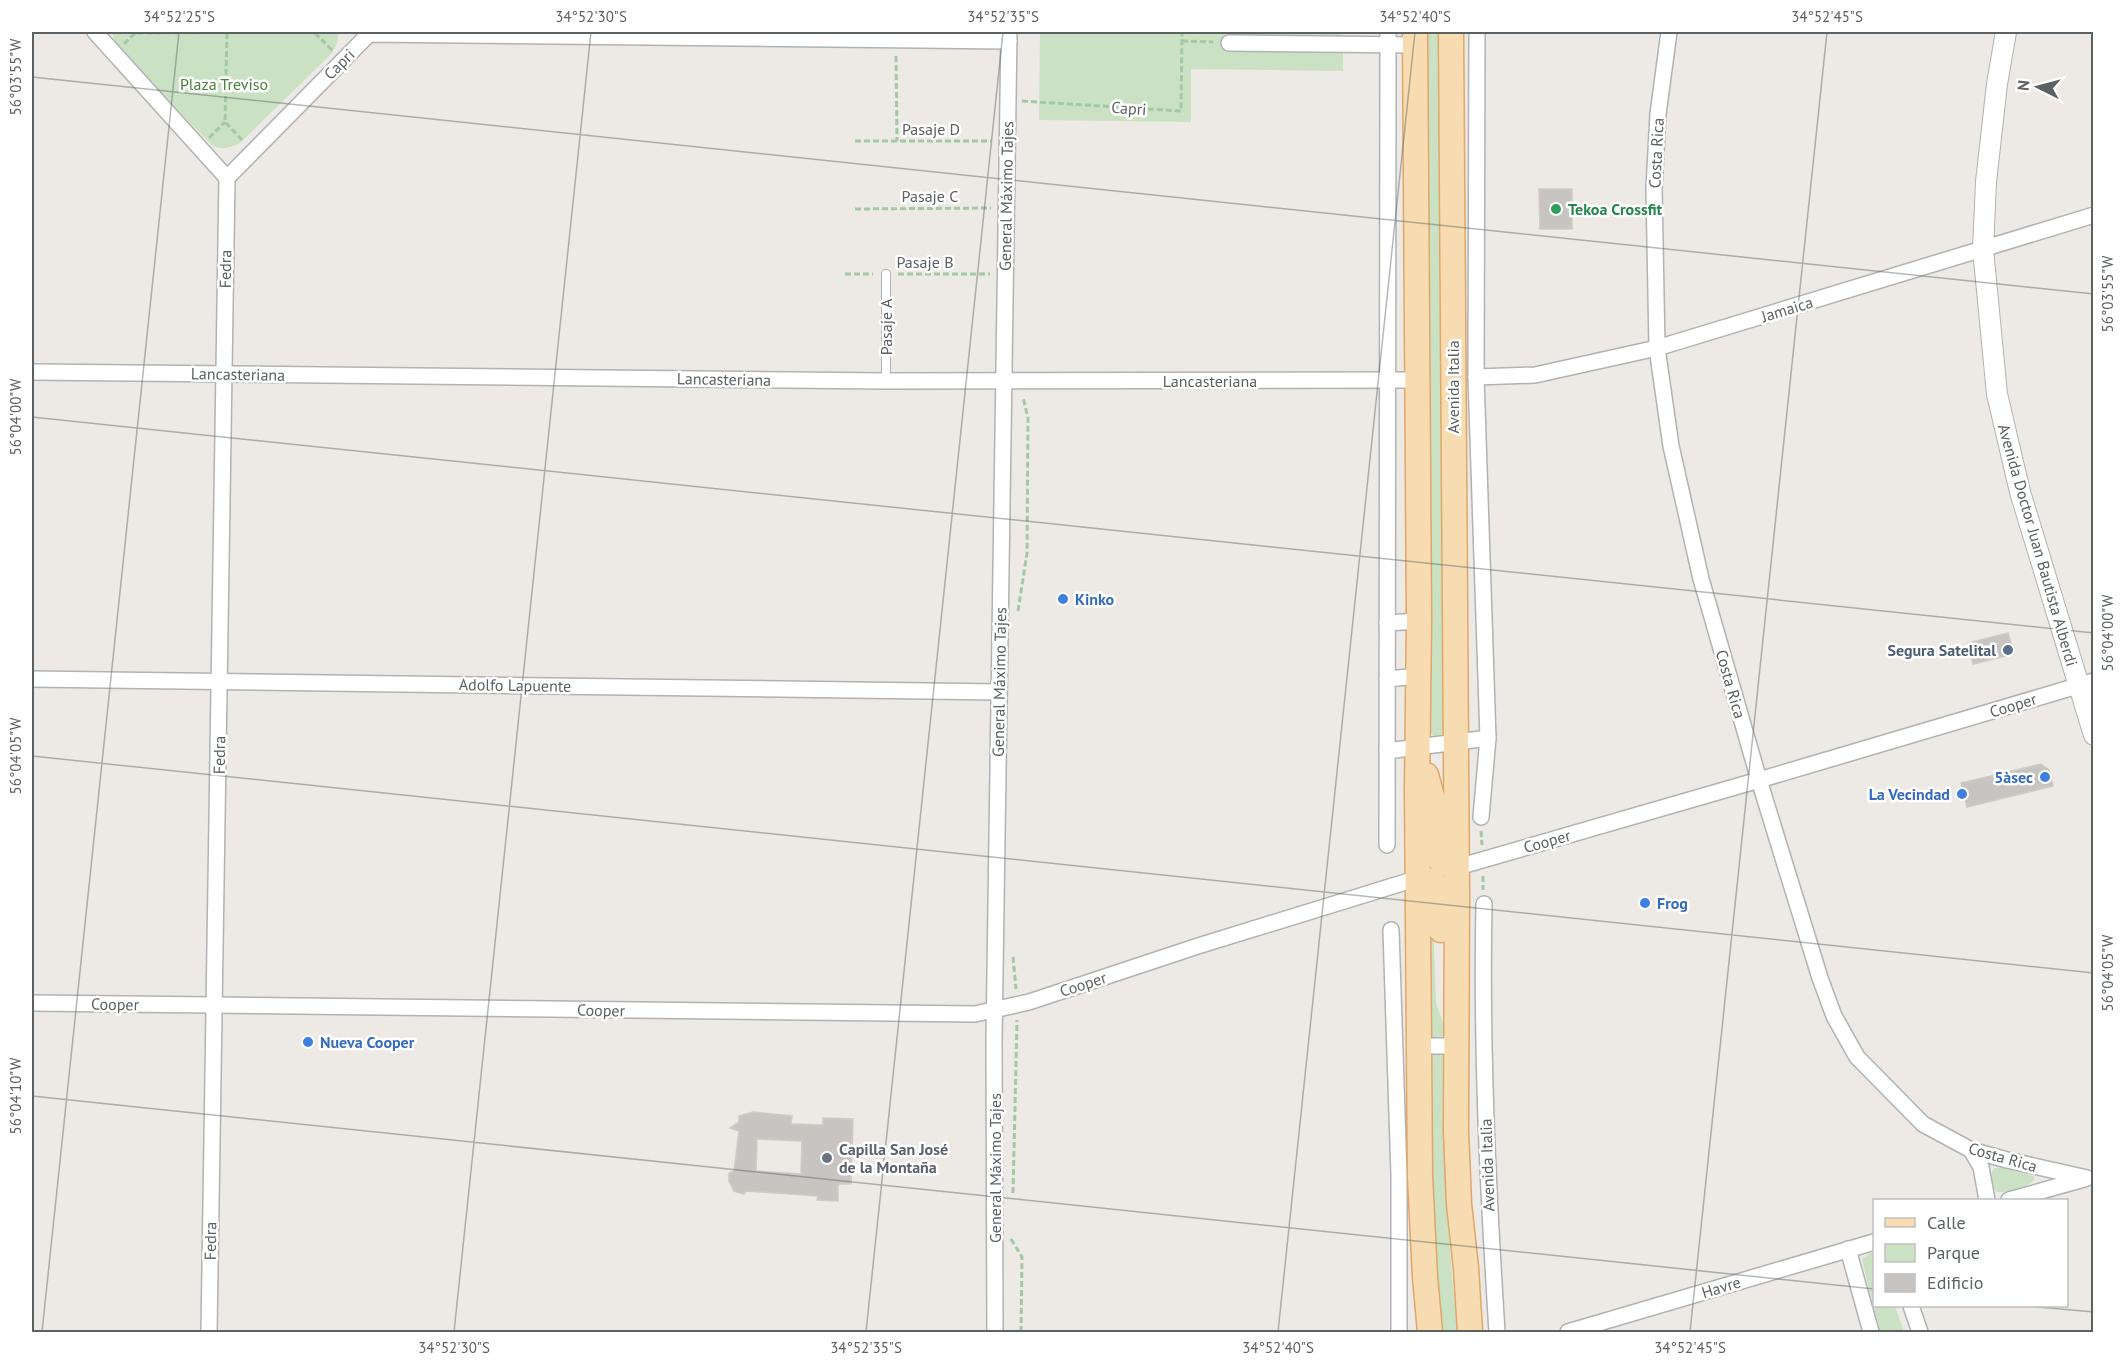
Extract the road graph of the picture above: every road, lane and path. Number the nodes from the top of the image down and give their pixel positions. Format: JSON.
{"nodes":[{"id":1,"x":88,"y":32,"type":"edge"},
{"id":2,"x":95,"y":32,"type":"edge"},
{"id":3,"x":134,"y":32,"type":"edge"},
{"id":4,"x":227,"y":32,"type":"edge"},
{"id":5,"x":316,"y":32,"type":"edge"},
{"id":6,"x":1182,"y":32,"type":"edge"},
{"id":7,"x":1451,"y":32,"type":"edge"},
{"id":8,"x":1477,"y":32,"type":"edge"},
{"id":9,"x":1670,"y":32,"type":"edge"},
{"id":10,"x":2006,"y":32,"type":"edge"},
{"id":11,"x":367,"y":33,"type":"edge"},
{"id":12,"x":1009,"y":36,"type":"edge"},
{"id":13,"x":1388,"y":38,"type":"edge"},
{"id":14,"x":1415,"y":38,"type":"edge"},
{"id":15,"x":896,"y":40,"type":"junction"},
{"id":16,"x":1182,"y":41,"type":"junction"},
{"id":17,"x":1229,"y":43,"type":"joint"},
{"id":18,"x":342,"y":61,"type":"junction"},
{"id":19,"x":1008,"y":101,"type":"junction"},
{"id":20,"x":1388,"y":133,"type":"junction"},
{"id":21,"x":1416,"y":134,"type":"junction"},
{"id":22,"x":855,"y":141,"type":"dead end"},
{"id":23,"x":897,"y":141,"type":"junction"},
{"id":24,"x":1007,"y":141,"type":"junction"},
{"id":25,"x":253,"y":151,"type":"junction"},
{"id":26,"x":227,"y":178,"type":"junction"},
{"id":27,"x":1006,"y":208,"type":"junction"},
{"id":28,"x":855,"y":209,"type":"dead end"},
{"id":29,"x":2094,"y":215,"type":"edge"},
{"id":30,"x":1983,"y":249,"type":"junction"},
{"id":31,"x":845,"y":274,"type":"dead end"},
{"id":32,"x":886,"y":274,"type":"junction"},
{"id":33,"x":1005,"y":274,"type":"junction"},
{"id":34,"x":1657,"y":348,"type":"junction"},
{"id":35,"x":32,"y":372,"type":"edge"},
{"id":36,"x":223,"y":373,"type":"junction"},
{"id":37,"x":1476,"y":377,"type":"junction"},
{"id":38,"x":1416,"y":380,"type":"junction"},
{"id":39,"x":886,"y":381,"type":"junction"},
{"id":40,"x":1004,"y":381,"type":"junction"},
{"id":41,"x":1388,"y":381,"type":"junction"},
{"id":42,"x":1023,"y":395,"type":"dead end"},
{"id":43,"x":1017,"y":616,"type":"dead end"},
{"id":44,"x":1419,"y":621,"type":"junction"},
{"id":45,"x":1387,"y":623,"type":"junction"},
{"id":46,"x":1419,"y":676,"type":"junction"},
{"id":47,"x":32,"y":679,"type":"edge"},
{"id":48,"x":1387,"y":679,"type":"junction"},
{"id":49,"x":220,"y":681,"type":"junction"},
{"id":50,"x":2086,"y":683,"type":"edge"},
{"id":51,"x":999,"y":692,"type":"junction"},
{"id":52,"x":2094,"y":735,"type":"edge"},
{"id":53,"x":1488,"y":738,"type":"junction"},
{"id":54,"x":1455,"y":742,"type":"junction"},
{"id":55,"x":1418,"y":747,"type":"junction"},
{"id":56,"x":1387,"y":751,"type":"junction"},
{"id":57,"x":1759,"y":780,"type":"junction"},
{"id":58,"x":1417,"y":789,"type":"junction"},
{"id":59,"x":1387,"y":793,"type":"junction"},
{"id":60,"x":1481,"y":817,"type":"joint"},
{"id":61,"x":1387,"y":844,"type":"dead end"},
{"id":62,"x":1482,"y":860,"type":"junction"},
{"id":63,"x":1456,"y":867,"type":"junction"},
{"id":64,"x":1418,"y":878,"type":"junction"},
{"id":65,"x":1484,"y":904,"type":"joint"},
{"id":66,"x":1391,"y":930,"type":"dead end"},
{"id":67,"x":1013,"y":949,"type":"dead end"},
{"id":68,"x":1016,"y":990,"type":"dead end"},
{"id":69,"x":1394,"y":995,"type":"junction"},
{"id":70,"x":1420,"y":996,"type":"junction"},
{"id":71,"x":1456,"y":996,"type":"junction"},
{"id":72,"x":1482,"y":997,"type":"junction"},
{"id":73,"x":32,"y":1003,"type":"edge"},
{"id":74,"x":214,"y":1005,"type":"junction"},
{"id":75,"x":996,"y":1010,"type":"junction"},
{"id":76,"x":1017,"y":1022,"type":"dead end"},
{"id":77,"x":1457,"y":1036,"type":"junction"},
{"id":78,"x":1420,"y":1046,"type":"junction"},
{"id":79,"x":1971,"y":1150,"type":"junction"},
{"id":80,"x":1410,"y":1176,"type":"junction"},
{"id":81,"x":2090,"y":1177,"type":"edge"},
{"id":82,"x":1012,"y":1194,"type":"dead end"},
{"id":83,"x":1988,"y":1199,"type":"edge"},
{"id":84,"x":2013,"y":1199,"type":"edge"},
{"id":85,"x":1012,"y":1228,"type":"dead end"},
{"id":86,"x":1412,"y":1236,"type":"junction"},
{"id":87,"x":1873,"y":1243,"type":"edge"},
{"id":88,"x":1848,"y":1249,"type":"junction"},
{"id":89,"x":1912,"y":1307,"type":"edge"},
{"id":90,"x":209,"y":1332,"type":"edge"},
{"id":91,"x":995,"y":1332,"type":"edge"},
{"id":92,"x":1021,"y":1332,"type":"edge"},
{"id":93,"x":1399,"y":1332,"type":"edge"},
{"id":94,"x":1431,"y":1332,"type":"edge"},
{"id":95,"x":1470,"y":1332,"type":"edge"},
{"id":96,"x":1497,"y":1332,"type":"edge"},
{"id":97,"x":1568,"y":1332,"type":"edge"},
{"id":98,"x":1871,"y":1332,"type":"edge"},
{"id":99,"x":1920,"y":1332,"type":"edge"}],
"edges":[{"from":1,"to":2,"type":"street"},
{"from":2,"to":26,"type":"street"},
{"from":3,"to":4,"type":"path"},
{"from":4,"to":5,"type":"path"},
{"from":4,"to":25,"type":"path"},
{"from":5,"to":18,"type":"path"},
{"from":6,"to":16,"type":"path","name":"Capri"},
{"from":7,"to":54,"type":"main road","name":"Avenida Italia"},
{"from":8,"to":37,"type":"street","name":"Avenida Italia"},
{"from":9,"to":34,"type":"street","name":"Costa Rica"},
{"from":10,"to":30,"type":"street","name":"Avenida Doctor Juan Bautista Alberdi"},
{"from":11,"to":15,"type":"street","name":"Capri"},
{"from":11,"to":18,"type":"street","name":"Capri"},
{"from":12,"to":15,"type":"street","name":"Capri"},
{"from":12,"to":19,"type":"street","name":"General Máximo Tajes"},
{"from":13,"to":14,"type":"street"},
{"from":13,"to":17,"type":"street"},
{"from":13,"to":20,"type":"street"},
{"from":14,"to":21,"type":"main road"},
{"from":15,"to":23,"type":"path"},
{"from":16,"to":17,"type":"path"},
{"from":16,"to":19,"type":"path","name":"Capri"},
{"from":18,"to":25,"type":"street","name":"Capri"},
{"from":19,"to":24,"type":"street","name":"General Máximo Tajes"},
{"from":20,"to":21,"type":"street"},
{"from":20,"to":41,"type":"street"},
{"from":21,"to":38,"type":"main road"},
{"from":22,"to":23,"type":"path","name":"Pasaje D"},
{"from":23,"to":24,"type":"path","name":"Pasaje D"},
{"from":24,"to":27,"type":"street","name":"General Máximo Tajes"},
{"from":25,"to":26,"type":"street","name":"Capri"},
{"from":26,"to":36,"type":"street","name":"Fedra"},
{"from":27,"to":28,"type":"path","name":"Pasaje C"},
{"from":27,"to":33,"type":"street","name":"General Máximo Tajes"},
{"from":29,"to":30,"type":"street","name":"Jamaica"},
{"from":30,"to":34,"type":"street","name":"Jamaica"},
{"from":30,"to":50,"type":"street","name":"Avenida Doctor Juan Bautista Alberdi"},
{"from":31,"to":32,"type":"path","name":"Pasaje B"},
{"from":32,"to":33,"type":"path","name":"Pasaje B"},
{"from":32,"to":39,"type":"lane","name":"Pasaje A"},
{"from":33,"to":40,"type":"street","name":"General Máximo Tajes"},
{"from":34,"to":37,"type":"street","name":"Jamaica"},
{"from":34,"to":57,"type":"street","name":"Costa Rica"},
{"from":35,"to":36,"type":"street","name":"Lancasteriana"},
{"from":36,"to":39,"type":"street","name":"Lancasteriana"},
{"from":36,"to":49,"type":"street","name":"Fedra"},
{"from":37,"to":53,"type":"street","name":"Avenida Italia"},
{"from":38,"to":41,"type":"street","name":"Lancasteriana"},
{"from":38,"to":44,"type":"main road"},
{"from":39,"to":40,"type":"street","name":"Lancasteriana"},
{"from":40,"to":41,"type":"street","name":"Lancasteriana"},
{"from":40,"to":51,"type":"street","name":"General Máximo Tajes"},
{"from":41,"to":45,"type":"street"},
{"from":42,"to":43,"type":"path"},
{"from":44,"to":45,"type":"street"},
{"from":44,"to":46,"type":"main road"},
{"from":45,"to":48,"type":"street"},
{"from":46,"to":48,"type":"street"},
{"from":46,"to":55,"type":"main road"},
{"from":47,"to":49,"type":"street","name":"Adolfo Lapuente"},
{"from":48,"to":56,"type":"street"},
{"from":49,"to":51,"type":"street","name":"Adolfo Lapuente"},
{"from":49,"to":74,"type":"street","name":"Fedra"},
{"from":50,"to":52,"type":"street","name":"Avenida Doctor Juan Bautista Alberdi"},
{"from":50,"to":57,"type":"street","name":"Cooper"},
{"from":51,"to":75,"type":"street","name":"General Máximo Tajes"},
{"from":53,"to":54,"type":"street"},
{"from":53,"to":60,"type":"street","name":"Avenida Italia"},
{"from":54,"to":55,"type":"street"},
{"from":54,"to":63,"type":"main road","name":"Avenida Italia"},
{"from":55,"to":56,"type":"street"},
{"from":55,"to":58,"type":"main road"},
{"from":55,"to":63,"type":"main road"},
{"from":56,"to":59,"type":"street"},
{"from":57,"to":62,"type":"street","name":"Cooper"},
{"from":57,"to":79,"type":"street","name":"Costa Rica"},
{"from":58,"to":59,"type":"street"},
{"from":58,"to":64,"type":"main road"},
{"from":59,"to":61,"type":"street"},
{"from":60,"to":62,"type":"path"},
{"from":62,"to":63,"type":"street","name":"Cooper"},
{"from":62,"to":65,"type":"path"},
{"from":63,"to":64,"type":"street","name":"Cooper"},
{"from":63,"to":71,"type":"main road","name":"Avenida Italia"},
{"from":64,"to":70,"type":"main road"},
{"from":64,"to":75,"type":"street","name":"Cooper"},
{"from":64,"to":77,"type":"main road"},
{"from":65,"to":72,"type":"street","name":"Avenida Italia"},
{"from":66,"to":69,"type":"street"},
{"from":67,"to":68,"type":"path"},
{"from":69,"to":70,"type":"street"},
{"from":69,"to":80,"type":"street"},
{"from":70,"to":78,"type":"main road"},
{"from":71,"to":72,"type":"street"},
{"from":71,"to":77,"type":"main road","name":"Avenida Italia"},
{"from":72,"to":96,"type":"street","name":"Avenida Italia"},
{"from":73,"to":74,"type":"street","name":"Cooper"},
{"from":74,"to":75,"type":"street","name":"Cooper"},
{"from":74,"to":90,"type":"street","name":"Fedra"},
{"from":75,"to":91,"type":"street","name":"General Máximo Tajes"},
{"from":76,"to":82,"type":"path"},
{"from":77,"to":78,"type":"street"},
{"from":77,"to":95,"type":"main road","name":"Avenida Italia"},
{"from":78,"to":80,"type":"main road"},
{"from":79,"to":81,"type":"street","name":"Costa Rica"},
{"from":79,"to":83,"type":"street"},
{"from":80,"to":86,"type":"main road"},
{"from":81,"to":84,"type":"street"},
{"from":85,"to":92,"type":"path"},
{"from":86,"to":93,"type":"street"},
{"from":86,"to":94,"type":"main road"},
{"from":87,"to":88,"type":"street","name":"Havre"},
{"from":88,"to":97,"type":"street","name":"Havre"},
{"from":88,"to":98,"type":"street"},
{"from":89,"to":99,"type":"street"}]}
